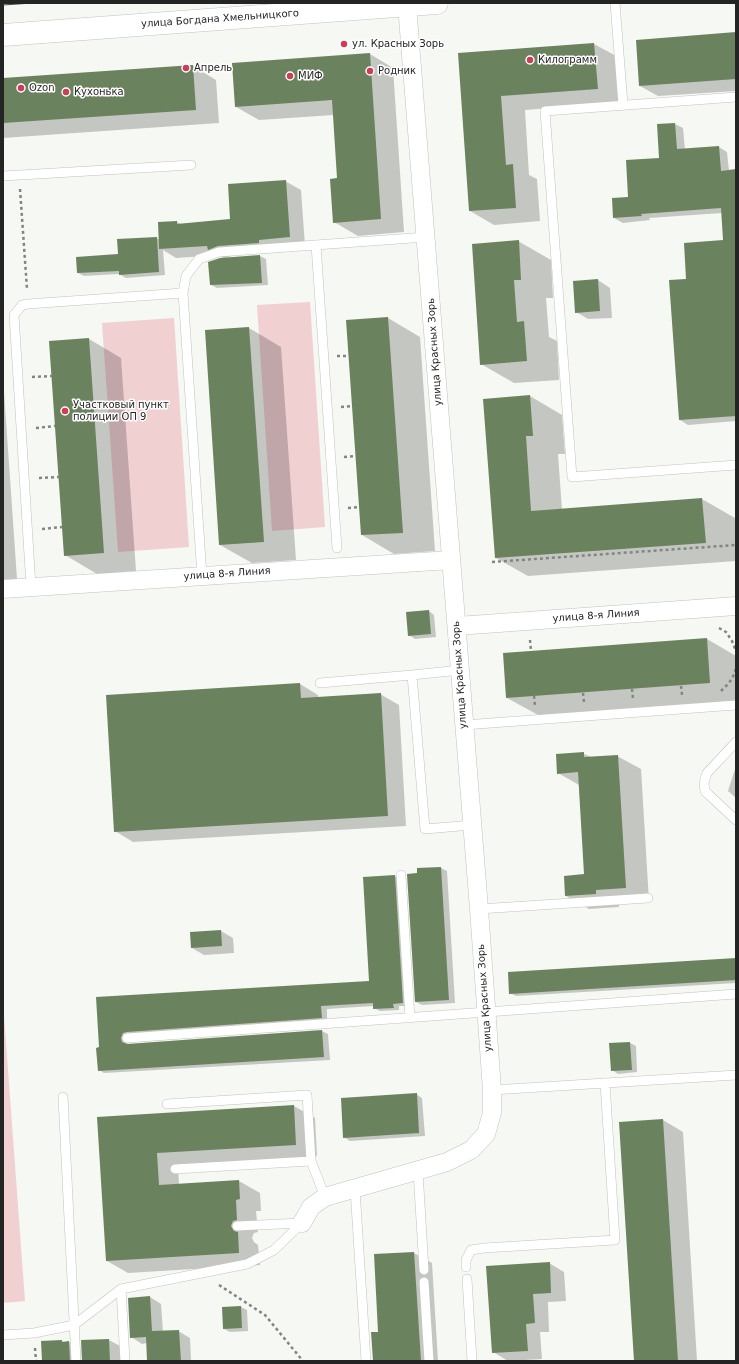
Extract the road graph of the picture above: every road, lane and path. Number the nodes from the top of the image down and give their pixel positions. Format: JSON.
{"nodes":[{"id":1,"x":437,"y":3,"type":"edge"},
{"id":2,"x":615,"y":3,"type":"edge"},
{"id":3,"x":407,"y":5,"type":"junction"},
{"id":4,"x":3,"y":35,"type":"edge"},
{"id":5,"x":736,"y":97,"type":"edge"},
{"id":6,"x":622,"y":105,"type":"junction"},
{"id":7,"x":191,"y":165,"type":"dead end"},
{"id":8,"x":19,"y":175,"type":"junction"},
{"id":9,"x":3,"y":176,"type":"edge"},
{"id":10,"x":426,"y":237,"type":"junction"},
{"id":11,"x":316,"y":245,"type":"junction"},
{"id":12,"x":182,"y":293,"type":"junction"},
{"id":13,"x":28,"y":304,"type":"junction"},
{"id":14,"x":736,"y":465,"type":"edge"},
{"id":15,"x":59,"y":477,"type":"dead end"},
{"id":16,"x":24,"y":479,"type":"junction"},
{"id":17,"x":62,"y":527,"type":"dead end"},
{"id":18,"x":27,"y":530,"type":"junction"},
{"id":19,"x":736,"y":544,"type":"edge"},
{"id":20,"x":337,"y":548,"type":"dead end"},
{"id":21,"x":451,"y":560,"type":"junction"},
{"id":22,"x":492,"y":562,"type":"dead end"},
{"id":23,"x":202,"y":576,"type":"junction"},
{"id":24,"x":31,"y":587,"type":"junction"},
{"id":25,"x":3,"y":589,"type":"edge"},
{"id":26,"x":736,"y":606,"type":"edge"},
{"id":27,"x":457,"y":626,"type":"junction"},
{"id":28,"x":717,"y":626,"type":"dead end"},
{"id":29,"x":530,"y":642,"type":"dead end"},
{"id":30,"x":531,"y":651,"type":"dead end"},
{"id":31,"x":736,"y":651,"type":"edge"},
{"id":32,"x":736,"y":666,"type":"edge"},
{"id":33,"x":460,"y":670,"type":"junction"},
{"id":34,"x":412,"y":675,"type":"junction"},
{"id":35,"x":320,"y":683,"type":"dead end"},
{"id":36,"x":717,"y":693,"type":"dead end"},
{"id":37,"x":736,"y":705,"type":"edge"},
{"id":38,"x":464,"y":725,"type":"junction"},
{"id":39,"x":736,"y":742,"type":"edge"},
{"id":40,"x":736,"y":820,"type":"edge"},
{"id":41,"x":472,"y":825,"type":"junction"},
{"id":42,"x":401,"y":875,"type":"dead end"},
{"id":43,"x":648,"y":898,"type":"dead end"},
{"id":44,"x":478,"y":909,"type":"junction"},
{"id":45,"x":736,"y":994,"type":"edge"},
{"id":46,"x":486,"y":1012,"type":"junction"},
{"id":47,"x":410,"y":1018,"type":"junction"},
{"id":48,"x":127,"y":1038,"type":"dead end"},
{"id":49,"x":736,"y":1075,"type":"edge"},
{"id":50,"x":606,"y":1083,"type":"junction"},
{"id":51,"x":492,"y":1090,"type":"junction"},
{"id":52,"x":63,"y":1097,"type":"dead end"},
{"id":53,"x":168,"y":1104,"type":"dead end"},
{"id":54,"x":311,"y":1161,"type":"junction"},
{"id":55,"x":175,"y":1169,"type":"dead end"},
{"id":56,"x":418,"y":1171,"type":"junction"},
{"id":57,"x":355,"y":1189,"type":"junction"},
{"id":58,"x":325,"y":1197,"type":"junction"},
{"id":59,"x":302,"y":1223,"type":"junction"},
{"id":60,"x":237,"y":1226,"type":"dead end"},
{"id":61,"x":466,"y":1267,"type":"dead end"},
{"id":62,"x":424,"y":1270,"type":"dead end"},
{"id":63,"x":200,"y":1273,"type":"junction"},
{"id":64,"x":467,"y":1279,"type":"dead end"},
{"id":65,"x":424,"y":1282,"type":"dead end"},
{"id":66,"x":121,"y":1289,"type":"junction"},
{"id":67,"x":74,"y":1324,"type":"junction"},
{"id":68,"x":3,"y":1335,"type":"edge"},
{"id":69,"x":76,"y":1361,"type":"edge"},
{"id":70,"x":125,"y":1361,"type":"edge"},
{"id":71,"x":303,"y":1361,"type":"edge"},
{"id":72,"x":366,"y":1361,"type":"edge"},
{"id":73,"x":429,"y":1361,"type":"edge"},
{"id":74,"x":472,"y":1361,"type":"edge"}],
"edges":[{"from":1,"to":3,"type":"main road","name":"улица Богдана Хмельницкого"},
{"from":2,"to":6,"type":"lane"},
{"from":3,"to":4,"type":"main road","name":"улица Богдана Хмельницкого"},
{"from":3,"to":10,"type":"street","name":"улица Красных Зорь"},
{"from":5,"to":6,"type":"lane"},
{"from":6,"to":14,"type":"lane"},
{"from":7,"to":8,"type":"lane"},
{"from":8,"to":9,"type":"lane"},
{"from":8,"to":13,"type":"path"},
{"from":10,"to":11,"type":"lane"},
{"from":10,"to":21,"type":"street","name":"улица Красных Зорь"},
{"from":11,"to":12,"type":"lane"},
{"from":11,"to":20,"type":"lane"},
{"from":12,"to":13,"type":"lane"},
{"from":12,"to":23,"type":"lane"},
{"from":13,"to":16,"type":"lane"},
{"from":15,"to":16,"type":"path"},
{"from":16,"to":18,"type":"lane"},
{"from":17,"to":18,"type":"path"},
{"from":18,"to":24,"type":"lane"},
{"from":19,"to":22,"type":"path"},
{"from":21,"to":23,"type":"street","name":"улица 8-я Линия"},
{"from":21,"to":27,"type":"street","name":"улица Красных Зорь"},
{"from":23,"to":24,"type":"street","name":"улица 8-я Линия"},
{"from":24,"to":25,"type":"street","name":"улица 8-я Линия"},
{"from":26,"to":27,"type":"street","name":"улица 8-я Линия"},
{"from":27,"to":33,"type":"street","name":"улица Красных Зорь"},
{"from":28,"to":31,"type":"path"},
{"from":29,"to":30,"type":"path"},
{"from":32,"to":36,"type":"path"},
{"from":33,"to":34,"type":"lane"},
{"from":33,"to":38,"type":"street","name":"улица Красных Зорь"},
{"from":34,"to":35,"type":"lane"},
{"from":34,"to":41,"type":"lane"},
{"from":37,"to":38,"type":"lane"},
{"from":38,"to":41,"type":"street","name":"улица Красных Зорь"},
{"from":39,"to":40,"type":"lane"},
{"from":41,"to":44,"type":"street","name":"улица Красных Зорь"},
{"from":42,"to":47,"type":"lane"},
{"from":43,"to":44,"type":"lane"},
{"from":44,"to":46,"type":"street","name":"улица Красных Зорь"},
{"from":45,"to":46,"type":"lane"},
{"from":46,"to":47,"type":"lane"},
{"from":46,"to":51,"type":"street","name":"улица Красных Зорь"},
{"from":47,"to":48,"type":"lane"},
{"from":49,"to":50,"type":"lane"},
{"from":50,"to":51,"type":"lane"},
{"from":50,"to":61,"type":"lane"},
{"from":51,"to":56,"type":"street","name":"улица Красных Зорь"},
{"from":52,"to":67,"type":"lane"},
{"from":53,"to":54,"type":"lane"},
{"from":54,"to":55,"type":"lane"},
{"from":54,"to":58,"type":"lane"},
{"from":56,"to":57,"type":"street","name":"улица Красных Зорь"},
{"from":56,"to":62,"type":"lane"},
{"from":57,"to":58,"type":"street","name":"улица Красных Зорь"},
{"from":57,"to":72,"type":"lane"},
{"from":58,"to":59,"type":"street","name":"улица Красных Зорь"},
{"from":59,"to":60,"type":"lane"},
{"from":59,"to":63,"type":"lane"},
{"from":63,"to":66,"type":"lane"},
{"from":63,"to":71,"type":"path"},
{"from":64,"to":74,"type":"lane"},
{"from":65,"to":73,"type":"lane"},
{"from":66,"to":67,"type":"lane"},
{"from":66,"to":70,"type":"lane"},
{"from":67,"to":68,"type":"lane"},
{"from":67,"to":69,"type":"lane"}]}
